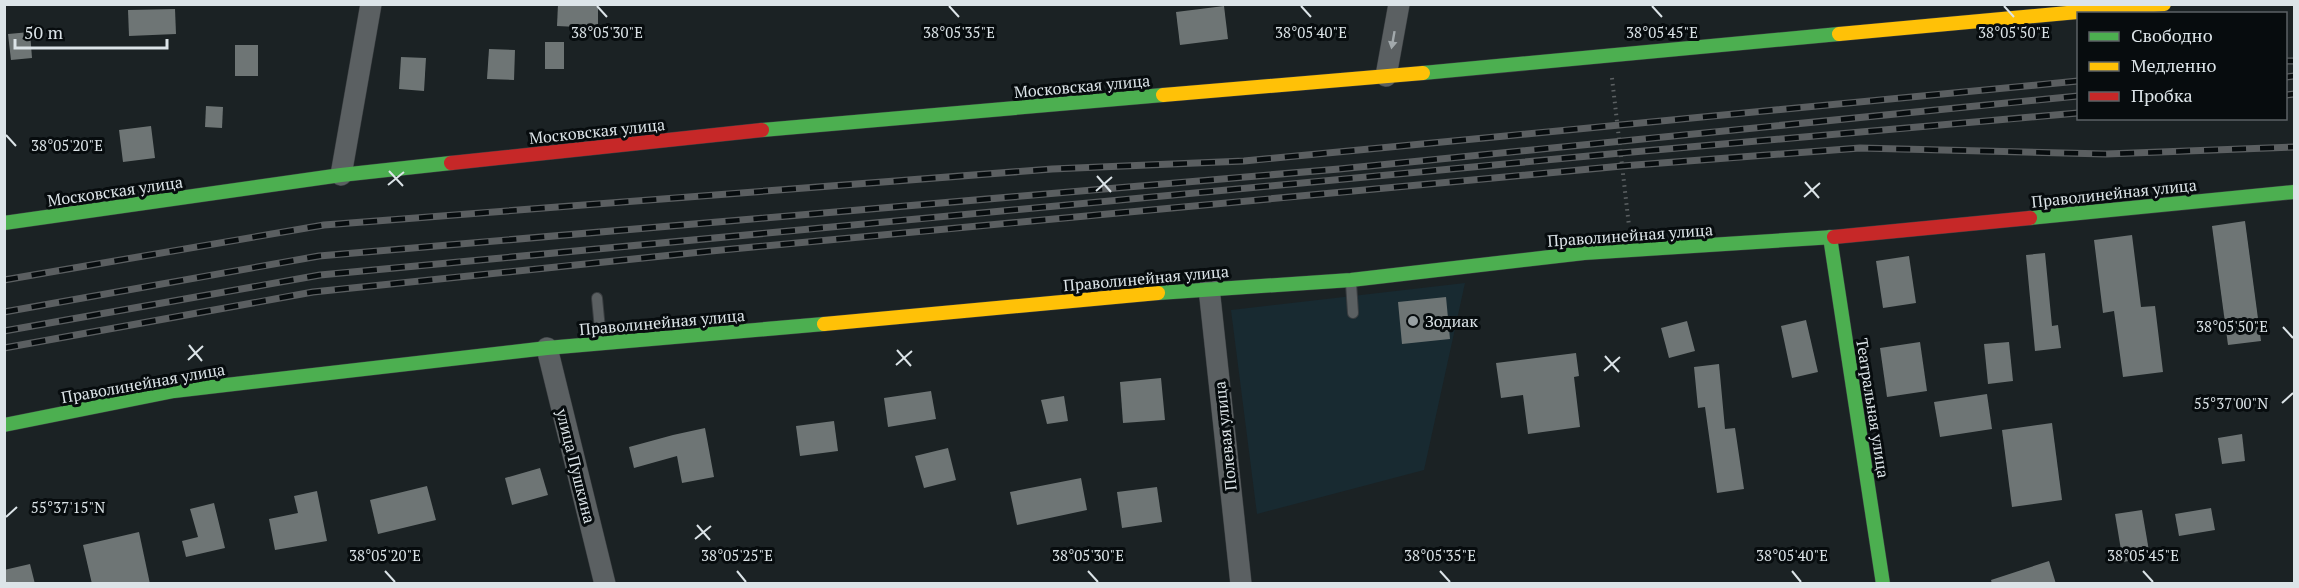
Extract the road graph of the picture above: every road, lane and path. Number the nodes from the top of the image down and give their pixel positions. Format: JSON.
{"nodes":[{"id":1,"x":371,"y":4,"type":"edge"},
{"id":2,"x":1399,"y":4,"type":"edge"},
{"id":3,"x":2164,"y":4,"type":"edge"},
{"id":4,"x":1609,"y":55,"type":"junction"},
{"id":5,"x":1386,"y":76,"type":"junction"},
{"id":6,"x":341,"y":175,"type":"junction"},
{"id":7,"x":2295,"y":192,"type":"edge"},
{"id":8,"x":4,"y":223,"type":"edge"},
{"id":9,"x":1830,"y":237,"type":"junction"},
{"id":10,"x":1632,"y":250,"type":"junction"},
{"id":11,"x":1351,"y":280,"type":"junction"},
{"id":12,"x":1209,"y":288,"type":"junction"},
{"id":13,"x":597,"y":298,"type":"dead end"},
{"id":14,"x":1353,"y":313,"type":"dead end"},
{"id":15,"x":601,"y":344,"type":"junction"},
{"id":16,"x":547,"y":348,"type":"junction"},
{"id":17,"x":4,"y":425,"type":"edge"},
{"id":18,"x":604,"y":584,"type":"edge"},
{"id":19,"x":1241,"y":584,"type":"edge"},
{"id":20,"x":1883,"y":584,"type":"edge"}],
"edges":[{"from":1,"to":6,"type":"street"},
{"from":2,"to":5,"type":"street","one_way":true},
{"from":3,"to":4,"type":"main road","name":"Московская улица"},
{"from":4,"to":5,"type":"main road","name":"Московская улица"},
{"from":4,"to":10,"type":"path"},
{"from":5,"to":6,"type":"main road","name":"Московская улица"},
{"from":6,"to":8,"type":"main road","name":"Московская улица"},
{"from":7,"to":9,"type":"main road","name":"Праволинейная улица"},
{"from":9,"to":10,"type":"main road","name":"Праволинейная улица"},
{"from":9,"to":20,"type":"main road","name":"Театральная улица"},
{"from":10,"to":11,"type":"main road","name":"Праволинейная улица"},
{"from":11,"to":12,"type":"main road","name":"Праволинейная улица"},
{"from":11,"to":14,"type":"lane"},
{"from":12,"to":15,"type":"main road","name":"Праволинейная улица"},
{"from":12,"to":19,"type":"street","name":"Полевая улица"},
{"from":13,"to":15,"type":"lane"},
{"from":15,"to":16,"type":"main road","name":"Праволинейная улица"},
{"from":16,"to":17,"type":"main road","name":"Праволинейная улица"},
{"from":16,"to":18,"type":"street","name":"улица Пушкина"}]}
